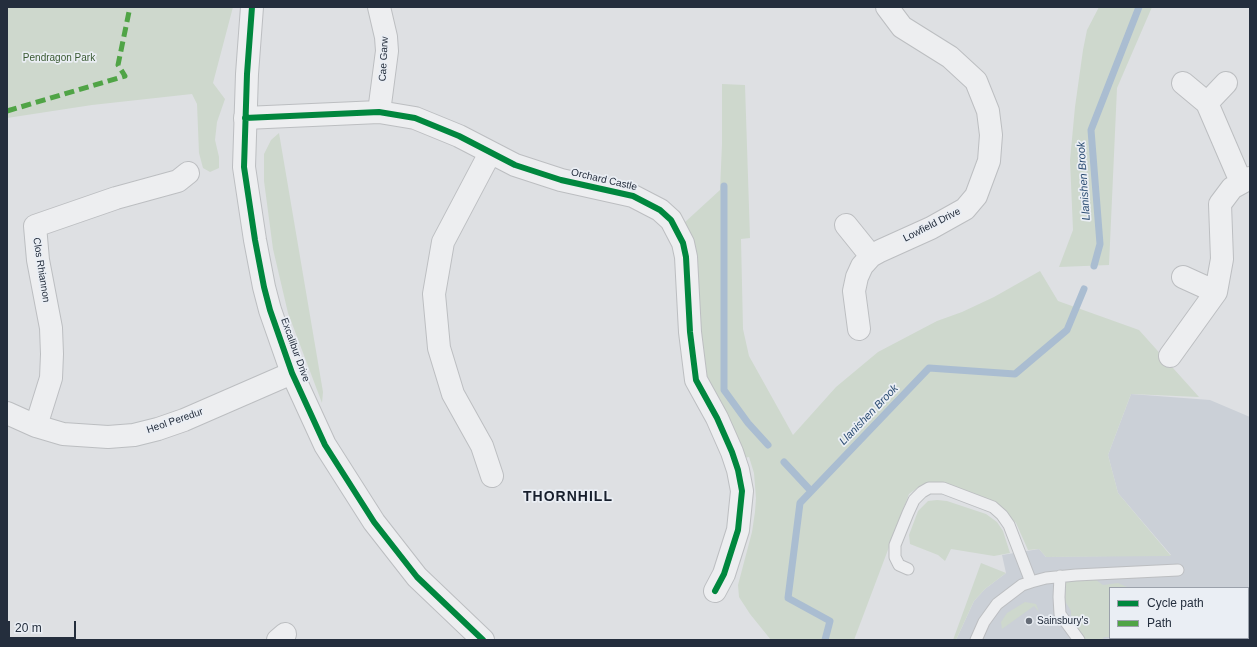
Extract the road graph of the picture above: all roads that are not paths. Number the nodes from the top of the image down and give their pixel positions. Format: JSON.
{"nodes":[{"id":1,"x":252,"y":7,"type":"edge"},
{"id":2,"x":379,"y":7,"type":"edge"},
{"id":3,"x":887,"y":7,"type":"edge"},
{"id":4,"x":1183,"y":83,"type":"dead end"},
{"id":5,"x":1226,"y":83,"type":"dead end"},
{"id":6,"x":1207,"y":103,"type":"junction"},
{"id":7,"x":379,"y":112,"type":"junction"},
{"id":8,"x":245,"y":118,"type":"junction"},
{"id":9,"x":490,"y":153,"type":"junction"},
{"id":10,"x":188,"y":173,"type":"dead end"},
{"id":11,"x":1246,"y":180,"type":"edge"},
{"id":12,"x":846,"y":225,"type":"dead end"},
{"id":13,"x":871,"y":256,"type":"junction"},
{"id":14,"x":1183,"y":277,"type":"dead end"},
{"id":15,"x":1216,"y":292,"type":"junction"},
{"id":16,"x":859,"y":329,"type":"dead end"},
{"id":17,"x":1170,"y":356,"type":"dead end"},
{"id":18,"x":292,"y":374,"type":"junction"},
{"id":19,"x":7,"y":413,"type":"edge"},
{"id":20,"x":36,"y":426,"type":"junction"},
{"id":21,"x":492,"y":476,"type":"dead end"},
{"id":22,"x":908,"y":569,"type":"dead end"},
{"id":23,"x":1178,"y":570,"type":"dead end"},
{"id":24,"x":1060,"y":576,"type":"junction"},
{"id":25,"x":1031,"y":582,"type":"junction"},
{"id":26,"x":715,"y":591,"type":"dead end"},
{"id":27,"x":979,"y":639,"type":"edge"},
{"id":28,"x":483,"y":640,"type":"edge"},
{"id":29,"x":1079,"y":640,"type":"edge"}],
"edges":[{"from":1,"to":8,"type":"street","name":"Excalibur Drive"},
{"from":2,"to":7,"type":"street","name":"Cae Garw"},
{"from":3,"to":13,"type":"street","name":"Lowfield Drive"},
{"from":4,"to":6,"type":"street"},
{"from":5,"to":6,"type":"street"},
{"from":6,"to":11,"type":"street"},
{"from":7,"to":8,"type":"street","name":"Orchard Castle"},
{"from":7,"to":9,"type":"street","name":"Orchard Castle"},
{"from":8,"to":18,"type":"street","name":"Excalibur Drive"},
{"from":9,"to":21,"type":"street"},
{"from":9,"to":26,"type":"street","name":"Orchard Castle"},
{"from":10,"to":20,"type":"street","name":"Clos Rhiannon"},
{"from":11,"to":15,"type":"street"},
{"from":12,"to":13,"type":"street"},
{"from":13,"to":16,"type":"street","name":"Lowfield Drive"},
{"from":14,"to":15,"type":"street"},
{"from":15,"to":17,"type":"street"},
{"from":18,"to":20,"type":"street","name":"Heol Peredur"},
{"from":18,"to":28,"type":"street","name":"Excalibur Drive"},
{"from":19,"to":20,"type":"street","name":"Heol Peredur"},
{"from":22,"to":25,"type":"lane"},
{"from":23,"to":24,"type":"lane"},
{"from":24,"to":25,"type":"lane"},
{"from":24,"to":29,"type":"lane"},
{"from":25,"to":27,"type":"lane"}]}
